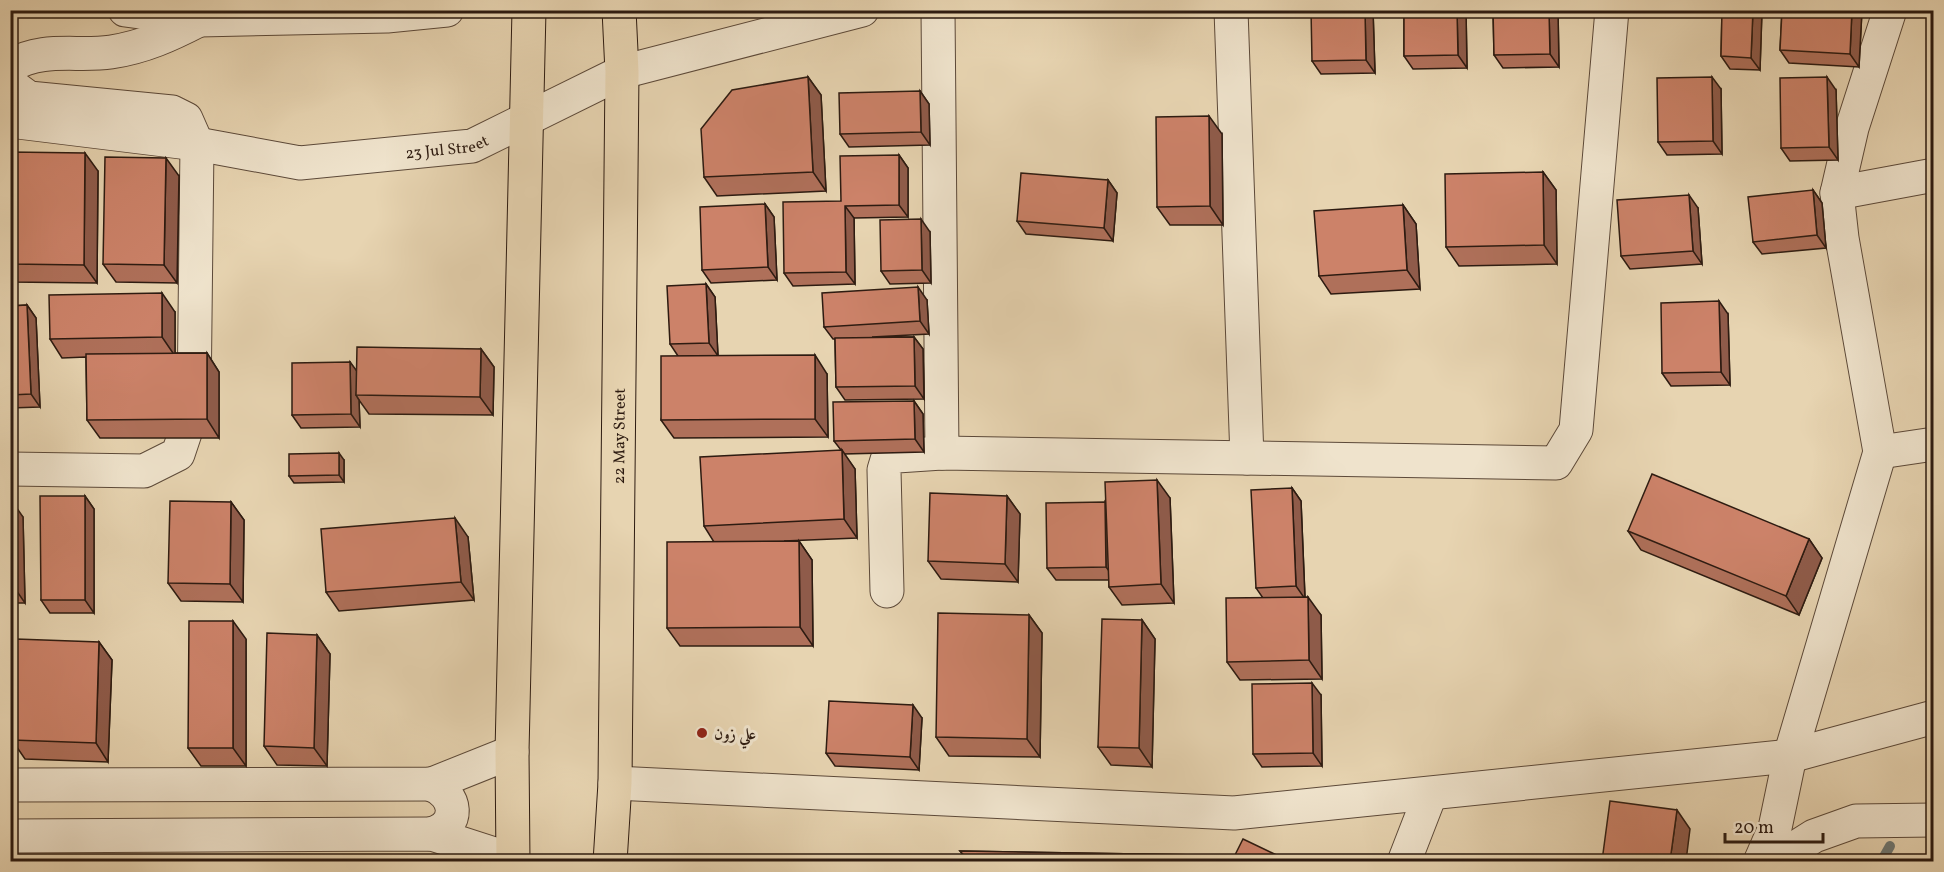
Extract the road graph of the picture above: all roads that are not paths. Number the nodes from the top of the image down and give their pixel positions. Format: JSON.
{"nodes":[{"id":1,"x":126,"y":10,"type":"edge"},
{"id":2,"x":447,"y":10,"type":"edge"},
{"id":3,"x":529,"y":10,"type":"edge"},
{"id":4,"x":619,"y":10,"type":"edge"},
{"id":5,"x":862,"y":10,"type":"edge"},
{"id":6,"x":938,"y":10,"type":"edge"},
{"id":7,"x":1231,"y":10,"type":"edge"},
{"id":8,"x":1612,"y":10,"type":"edge"},
{"id":9,"x":1890,"y":10,"type":"edge"},
{"id":10,"x":199,"y":15,"type":"edge"},
{"id":11,"x":10,"y":66,"type":"edge"},
{"id":12,"x":622,"y":72,"type":"junction"},
{"id":13,"x":10,"y":84,"type":"edge"},
{"id":14,"x":10,"y":121,"type":"edge"},
{"id":15,"x":527,"y":121,"type":"junction"},
{"id":16,"x":197,"y":144,"type":"junction"},
{"id":17,"x":1934,"y":175,"type":"edge"},
{"id":18,"x":1837,"y":193,"type":"junction"},
{"id":19,"x":1934,"y":444,"type":"edge"},
{"id":20,"x":1880,"y":452,"type":"junction"},
{"id":21,"x":942,"y":453,"type":"junction"},
{"id":22,"x":1247,"y":458,"type":"junction"},
{"id":23,"x":10,"y":469,"type":"edge"},
{"id":24,"x":887,"y":591,"type":"dead end"},
{"id":25,"x":1934,"y":717,"type":"edge"},
{"id":26,"x":513,"y":752,"type":"junction"},
{"id":27,"x":1790,"y":756,"type":"junction"},
{"id":28,"x":615,"y":783,"type":"junction"},
{"id":29,"x":430,"y":784,"type":"junction"},
{"id":30,"x":10,"y":785,"type":"edge"},
{"id":31,"x":1430,"y":795,"type":"junction"},
{"id":32,"x":1934,"y":820,"type":"edge"},
{"id":33,"x":431,"y":834,"type":"junction"},
{"id":34,"x":10,"y":837,"type":"edge"},
{"id":35,"x":513,"y":861,"type":"edge"},
{"id":36,"x":610,"y":861,"type":"edge"},
{"id":37,"x":1404,"y":861,"type":"edge"},
{"id":38,"x":1760,"y":861,"type":"edge"},
{"id":39,"x":1773,"y":861,"type":"edge"}],
"edges":[{"from":1,"to":10,"type":"street"},
{"from":2,"to":10,"type":"street"},
{"from":3,"to":15,"type":"main road"},
{"from":4,"to":12,"type":"main road","name":"22 May Street"},
{"from":5,"to":12,"type":"street","name":"23 Jul Street"},
{"from":6,"to":21,"type":"street"},
{"from":7,"to":22,"type":"street"},
{"from":8,"to":22,"type":"street"},
{"from":9,"to":18,"type":"street"},
{"from":10,"to":11,"type":"street"},
{"from":12,"to":15,"type":"street","name":"23 Jul Street"},
{"from":12,"to":28,"type":"main road","name":"22 May Street"},
{"from":13,"to":16,"type":"street"},
{"from":14,"to":16,"type":"street","name":"23 Jul Street"},
{"from":15,"to":16,"type":"street","name":"23 Jul Street"},
{"from":15,"to":26,"type":"main road"},
{"from":16,"to":23,"type":"street"},
{"from":17,"to":18,"type":"street"},
{"from":18,"to":20,"type":"street"},
{"from":19,"to":20,"type":"street"},
{"from":20,"to":27,"type":"street"},
{"from":21,"to":22,"type":"street"},
{"from":21,"to":24,"type":"street"},
{"from":25,"to":27,"type":"street"},
{"from":26,"to":29,"type":"street"},
{"from":26,"to":35,"type":"main road"},
{"from":27,"to":31,"type":"street"},
{"from":27,"to":38,"type":"street"},
{"from":28,"to":31,"type":"street"},
{"from":28,"to":36,"type":"main road","name":"22 May Street"},
{"from":29,"to":30,"type":"street"},
{"from":29,"to":33,"type":"street"},
{"from":31,"to":37,"type":"street"},
{"from":32,"to":39,"type":"street"},
{"from":33,"to":34,"type":"street"},
{"from":33,"to":35,"type":"street"}]}
